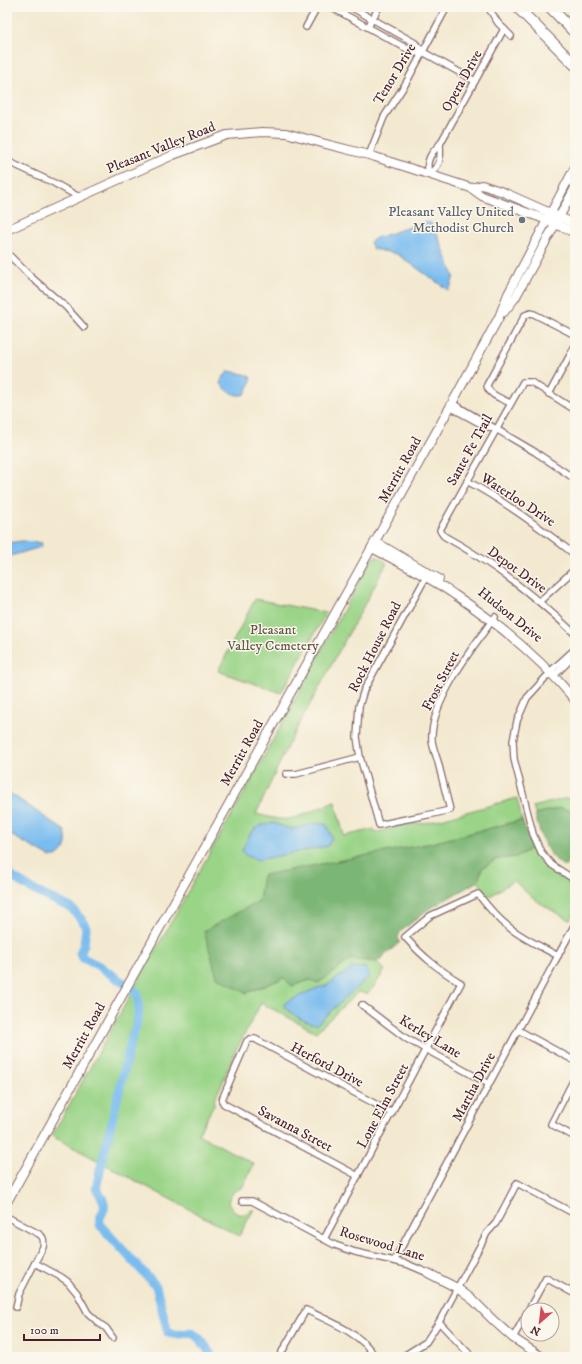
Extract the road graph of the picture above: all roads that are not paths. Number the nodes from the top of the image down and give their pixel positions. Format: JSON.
{"nodes":[{"id":1,"x":317,"y":7,"type":"edge"},
{"id":2,"x":331,"y":7,"type":"edge"},
{"id":3,"x":351,"y":7,"type":"edge"},
{"id":4,"x":379,"y":7,"type":"edge"},
{"id":5,"x":447,"y":7,"type":"edge"},
{"id":6,"x":488,"y":7,"type":"edge"},
{"id":7,"x":517,"y":7,"type":"edge"},
{"id":8,"x":550,"y":7,"type":"edge"},
{"id":9,"x":372,"y":19,"type":"junction"},
{"id":10,"x":368,"y":27,"type":"junction"},
{"id":11,"x":306,"y":28,"type":"dead end"},
{"id":12,"x":504,"y":29,"type":"junction"},
{"id":13,"x":575,"y":33,"type":"edge"},
{"id":14,"x":511,"y":36,"type":"dead end"},
{"id":15,"x":423,"y":52,"type":"junction"},
{"id":16,"x":575,"y":65,"type":"edge"},
{"id":17,"x":475,"y":81,"type":"junction"},
{"id":18,"x":440,"y":144,"type":"junction"},
{"id":19,"x":369,"y":155,"type":"junction"},
{"id":20,"x":7,"y":161,"type":"edge"},
{"id":21,"x":575,"y":167,"type":"edge"},
{"id":22,"x":429,"y":174,"type":"junction"},
{"id":23,"x":575,"y":188,"type":"edge"},
{"id":24,"x":79,"y":197,"type":"junction"},
{"id":25,"x":549,"y":216,"type":"junction"},
{"id":26,"x":558,"y":221,"type":"junction"},
{"id":27,"x":575,"y":224,"type":"edge"},
{"id":28,"x":7,"y":230,"type":"edge"},
{"id":29,"x":575,"y":233,"type":"edge"},
{"id":30,"x":7,"y":253,"type":"edge"},
{"id":31,"x":499,"y":317,"type":"junction"},
{"id":32,"x":84,"y":327,"type":"dead end"},
{"id":33,"x":575,"y":335,"type":"edge"},
{"id":34,"x":575,"y":346,"type":"edge"},
{"id":35,"x":549,"y":394,"type":"junction"},
{"id":36,"x":510,"y":403,"type":"junction"},
{"id":37,"x":451,"y":405,"type":"junction"},
{"id":38,"x":574,"y":407,"type":"edge"},
{"id":39,"x":496,"y":429,"type":"junction"},
{"id":40,"x":575,"y":479,"type":"edge"},
{"id":41,"x":467,"y":481,"type":"junction"},
{"id":42,"x":441,"y":532,"type":"joint"},
{"id":43,"x":374,"y":545,"type":"junction"},
{"id":44,"x":575,"y":555,"type":"edge"},
{"id":45,"x":575,"y":569,"type":"edge"},
{"id":46,"x":426,"y":577,"type":"junction"},
{"id":47,"x":540,"y":601,"type":"junction"},
{"id":48,"x":494,"y":619,"type":"junction"},
{"id":49,"x":575,"y":634,"type":"edge"},
{"id":50,"x":575,"y":649,"type":"edge"},
{"id":51,"x":575,"y":655,"type":"edge"},
{"id":52,"x":554,"y":672,"type":"junction"},
{"id":53,"x":575,"y":693,"type":"edge"},
{"id":54,"x":575,"y":700,"type":"edge"},
{"id":55,"x":360,"y":757,"type":"junction"},
{"id":56,"x":286,"y":774,"type":"dead end"},
{"id":57,"x":379,"y":826,"type":"joint"},
{"id":58,"x":575,"y":880,"type":"edge"},
{"id":59,"x":575,"y":924,"type":"edge"},
{"id":60,"x":558,"y":956,"type":"junction"},
{"id":61,"x":362,"y":1005,"type":"dead end"},
{"id":62,"x":518,"y":1030,"type":"junction"},
{"id":63,"x":426,"y":1050,"type":"junction"},
{"id":64,"x":575,"y":1061,"type":"edge"},
{"id":65,"x":575,"y":1077,"type":"edge"},
{"id":66,"x":489,"y":1084,"type":"junction"},
{"id":67,"x":222,"y":1101,"type":"joint"},
{"id":68,"x":392,"y":1113,"type":"junction"},
{"id":69,"x":575,"y":1137,"type":"edge"},
{"id":70,"x":358,"y":1176,"type":"junction"},
{"id":71,"x":242,"y":1201,"type":"dead end"},
{"id":72,"x":7,"y":1202,"type":"edge"},
{"id":73,"x":575,"y":1214,"type":"edge"},
{"id":74,"x":7,"y":1217,"type":"edge"},
{"id":75,"x":324,"y":1239,"type":"junction"},
{"id":76,"x":394,"y":1261,"type":"junction"},
{"id":77,"x":35,"y":1263,"type":"junction"},
{"id":78,"x":428,"y":1273,"type":"joint"},
{"id":79,"x":457,"y":1288,"type":"junction"},
{"id":80,"x":575,"y":1294,"type":"edge"},
{"id":81,"x":16,"y":1307,"type":"dead end"},
{"id":82,"x":439,"y":1322,"type":"junction"},
{"id":83,"x":112,"y":1338,"type":"dead end"},
{"id":84,"x":513,"y":1338,"type":"junction"},
{"id":85,"x":279,"y":1357,"type":"edge"},
{"id":86,"x":375,"y":1357,"type":"edge"},
{"id":87,"x":402,"y":1357,"type":"edge"},
{"id":88,"x":472,"y":1357,"type":"edge"},
{"id":89,"x":542,"y":1357,"type":"edge"}],
"edges":[{"from":1,"to":11,"type":"street"},
{"from":2,"to":10,"type":"street"},
{"from":3,"to":9,"type":"street"},
{"from":4,"to":9,"type":"street"},
{"from":5,"to":15,"type":"street","name":"Tenor Drive"},
{"from":6,"to":12,"type":"street"},
{"from":7,"to":16,"type":"highway"},
{"from":8,"to":13,"type":"highway"},
{"from":9,"to":10,"type":"street"},
{"from":9,"to":15,"type":"street"},
{"from":10,"to":15,"type":"street"},
{"from":12,"to":14,"type":"street"},
{"from":12,"to":17,"type":"street","name":"Opera Drive"},
{"from":15,"to":17,"type":"street"},
{"from":15,"to":19,"type":"street","name":"Tenor Drive"},
{"from":17,"to":18,"type":"street","name":"Opera Drive"},
{"from":18,"to":22,"type":"street","name":"Opera Drive"},
{"from":18,"to":22,"type":"street","name":"Opera Drive"},
{"from":19,"to":22,"type":"main road","name":"Pleasant Valley Road"},
{"from":19,"to":24,"type":"main road","name":"Pleasant Valley Road"},
{"from":20,"to":24,"type":"street"},
{"from":21,"to":25,"type":"main road","name":"Merritt Road"},
{"from":22,"to":25,"type":"main road","name":"Pleasant Valley Road"},
{"from":23,"to":26,"type":"main road","name":"Merritt Road"},
{"from":24,"to":28,"type":"main road","name":"Pleasant Valley Road"},
{"from":25,"to":26,"type":"main road","name":"Pleasant Valley Road"},
{"from":25,"to":31,"type":"main road","name":"Merritt Road"},
{"from":26,"to":27,"type":"main road"},
{"from":26,"to":29,"type":"main road"},
{"from":26,"to":31,"type":"main road","name":"Merritt Road"},
{"from":30,"to":32,"type":"street"},
{"from":31,"to":37,"type":"main road","name":"Merritt Road"},
{"from":33,"to":36,"type":"street"},
{"from":34,"to":35,"type":"street"},
{"from":35,"to":36,"type":"street","name":"Sante Fe Trail"},
{"from":35,"to":38,"type":"street"},
{"from":36,"to":39,"type":"street","name":"Sante Fe Trail"},
{"from":37,"to":39,"type":"street"},
{"from":37,"to":43,"type":"main road","name":"Merritt Road"},
{"from":39,"to":40,"type":"street"},
{"from":39,"to":41,"type":"street","name":"Sante Fe Trail"},
{"from":41,"to":42,"type":"street","name":"Sante Fe Trail"},
{"from":41,"to":44,"type":"street","name":"Waterloo Drive"},
{"from":42,"to":47,"type":"street","name":"Depot Drive"},
{"from":43,"to":46,"type":"main road","name":"Hudson Drive"},
{"from":43,"to":48,"type":"main road","name":"Hudson Drive"},
{"from":43,"to":72,"type":"main road","name":"Merritt Road"},
{"from":45,"to":47,"type":"street"},
{"from":46,"to":48,"type":"main road","name":"Hudson Drive"},
{"from":46,"to":55,"type":"street","name":"Rock House Road"},
{"from":47,"to":49,"type":"street","name":"Depot Drive"},
{"from":48,"to":52,"type":"main road","name":"Hudson Drive"},
{"from":48,"to":57,"type":"street","name":"Frost Street"},
{"from":50,"to":52,"type":"street"},
{"from":51,"to":52,"type":"street"},
{"from":52,"to":53,"type":"main road","name":"Hudson Drive"},
{"from":52,"to":54,"type":"main road","name":"Hudson Drive"},
{"from":52,"to":58,"type":"street"},
{"from":55,"to":56,"type":"street"},
{"from":55,"to":57,"type":"street","name":"Rock House Road"},
{"from":59,"to":60,"type":"street","name":"Martha Drive"},
{"from":60,"to":62,"type":"street","name":"Martha Drive"},
{"from":60,"to":63,"type":"street","name":"Lone Elm Street"},
{"from":61,"to":63,"type":"street","name":"Kerley Lane"},
{"from":62,"to":64,"type":"street"},
{"from":62,"to":66,"type":"street","name":"Martha Drive"},
{"from":63,"to":66,"type":"street","name":"Kerley Lane"},
{"from":63,"to":68,"type":"street","name":"Lone Elm Street"},
{"from":65,"to":69,"type":"street"},
{"from":66,"to":76,"type":"street","name":"Martha Drive"},
{"from":67,"to":68,"type":"street","name":"Herford Drive"},
{"from":67,"to":70,"type":"street","name":"Savanna Street"},
{"from":68,"to":70,"type":"street","name":"Lone Elm Street"},
{"from":70,"to":75,"type":"street","name":"Lone Elm Street"},
{"from":71,"to":75,"type":"street","name":"Rosewood Lane"},
{"from":73,"to":79,"type":"street"},
{"from":74,"to":77,"type":"street"},
{"from":75,"to":76,"type":"street","name":"Rosewood Lane"},
{"from":76,"to":78,"type":"street","name":"Rosewood Lane"},
{"from":77,"to":81,"type":"street"},
{"from":77,"to":83,"type":"street"},
{"from":78,"to":79,"type":"main road","name":"Rosewood Lane"},
{"from":79,"to":82,"type":"street"},
{"from":79,"to":84,"type":"main road","name":"Rosewood Lane"},
{"from":80,"to":84,"type":"street"},
{"from":82,"to":87,"type":"street"},
{"from":82,"to":88,"type":"street"},
{"from":84,"to":89,"type":"main road","name":"Rosewood Lane"},
{"from":85,"to":86,"type":"street"}]}
